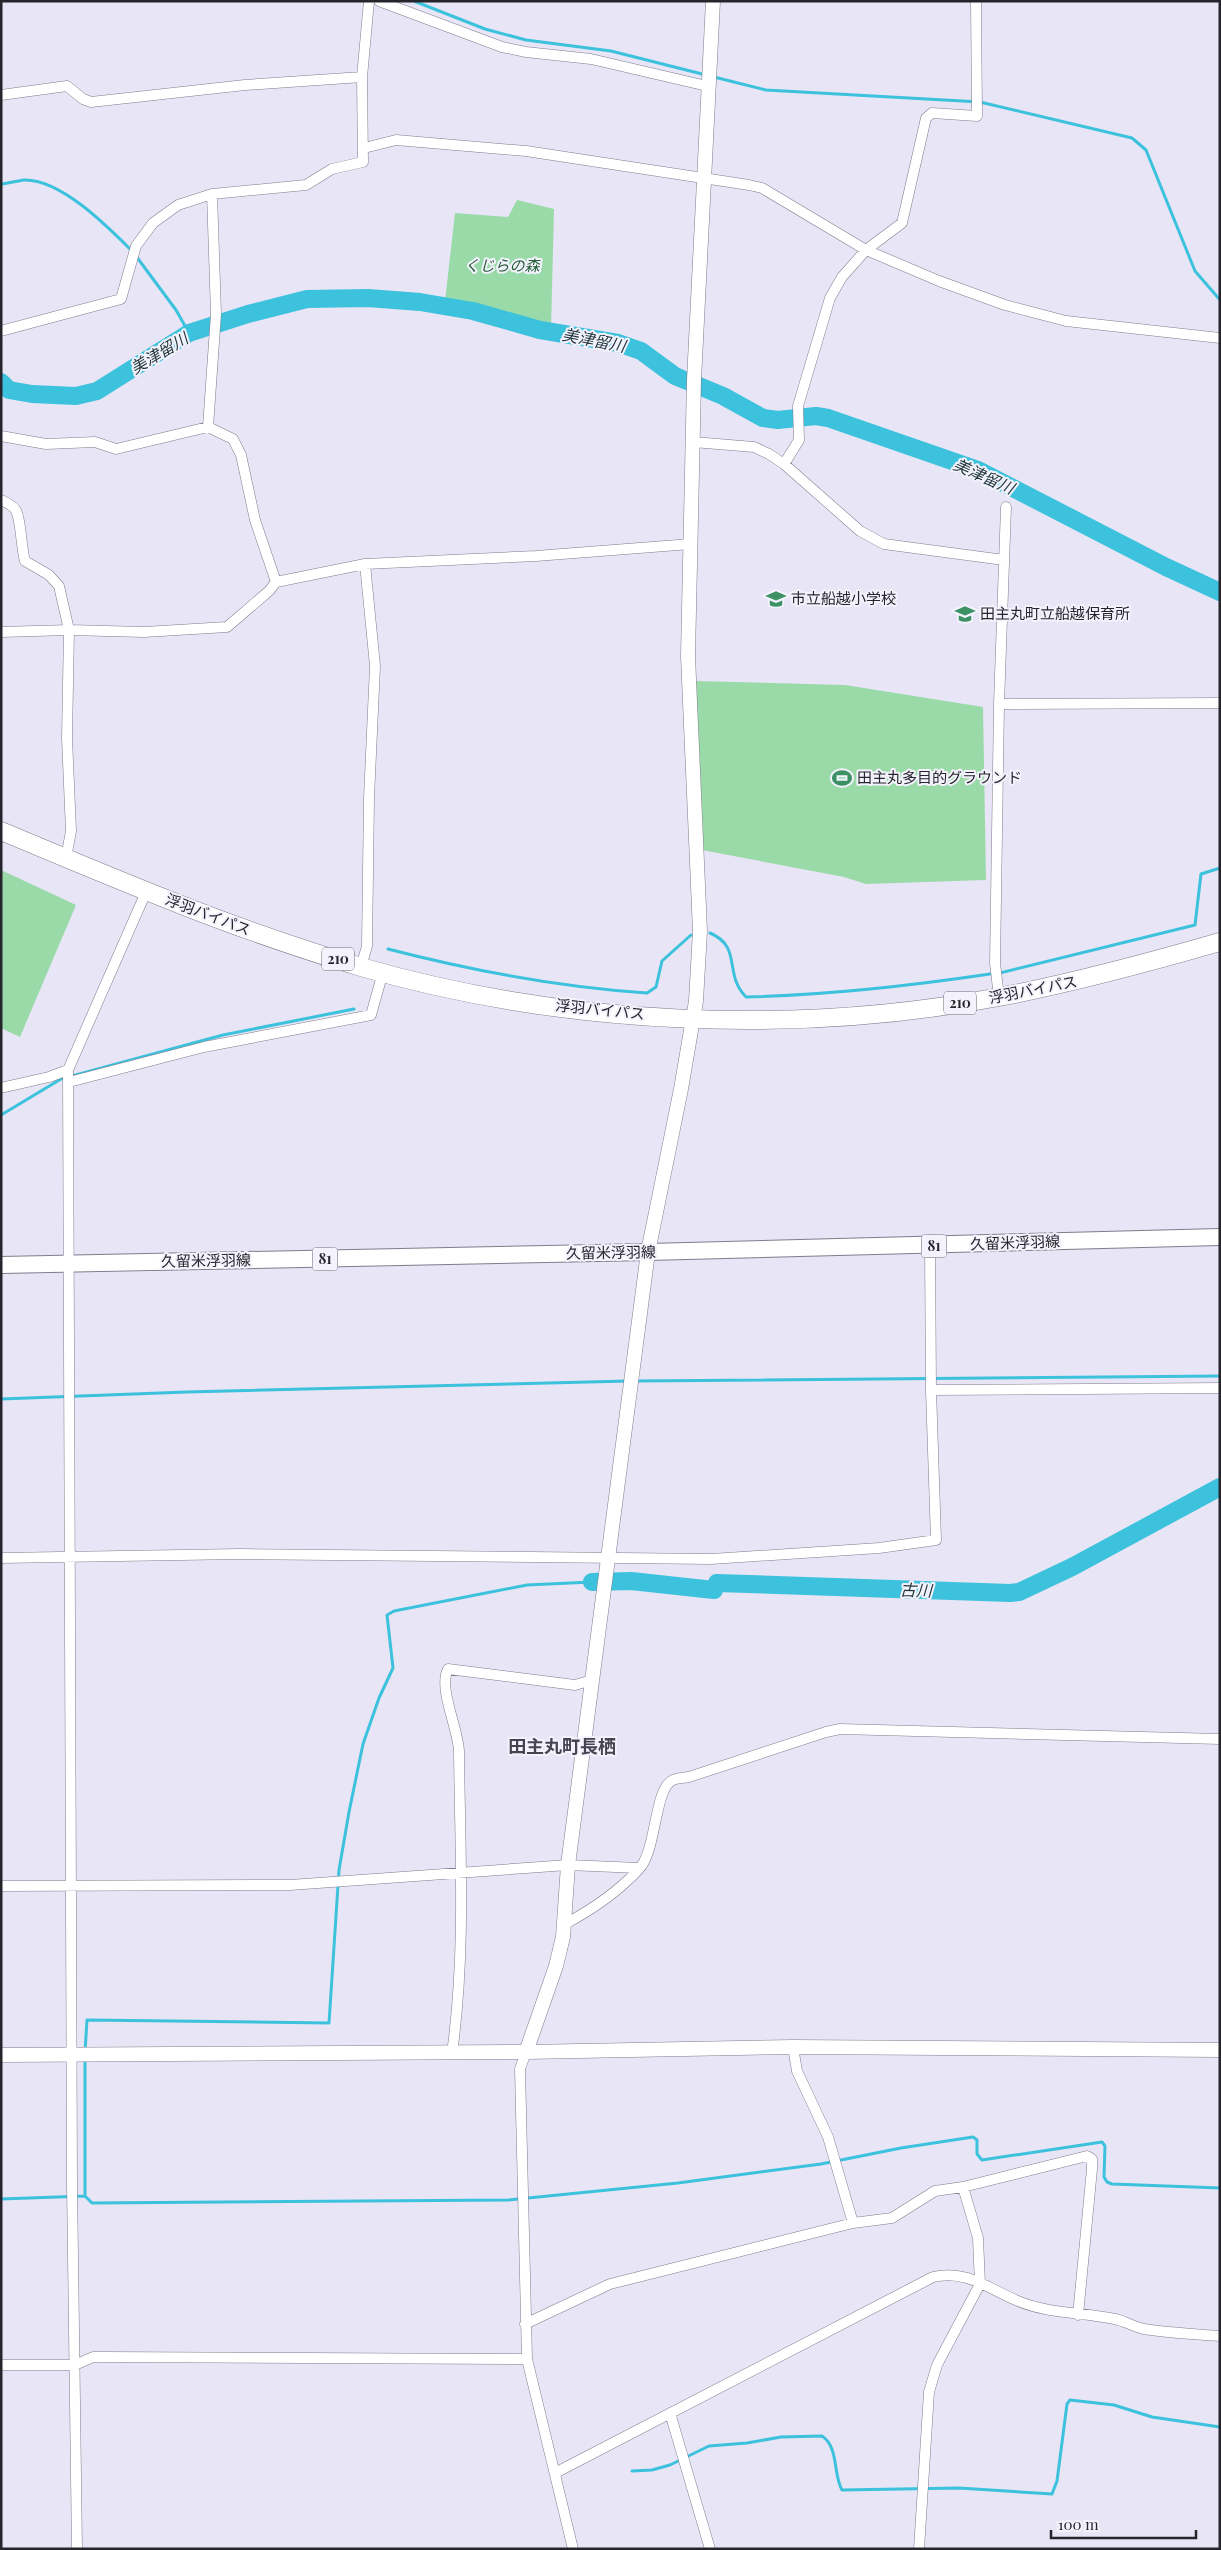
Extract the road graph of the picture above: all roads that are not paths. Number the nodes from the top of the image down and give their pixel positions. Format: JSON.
{"nodes":[{"id":1,"x":369,"y":1,"type":"edge"},
{"id":2,"x":379,"y":1,"type":"edge"},
{"id":3,"x":713,"y":1,"type":"edge"},
{"id":4,"x":976,"y":1,"type":"edge"},
{"id":5,"x":362,"y":77,"type":"junction"},
{"id":6,"x":707,"y":86,"type":"junction"},
{"id":7,"x":1,"y":95,"type":"edge"},
{"id":8,"x":364,"y":148,"type":"junction"},
{"id":9,"x":702,"y":177,"type":"junction"},
{"id":10,"x":212,"y":194,"type":"junction"},
{"id":11,"x":866,"y":250,"type":"junction"},
{"id":12,"x":1,"y":331,"type":"edge"},
{"id":13,"x":1220,"y":338,"type":"edge"},
{"id":14,"x":208,"y":427,"type":"junction"},
{"id":15,"x":1,"y":436,"type":"edge"},
{"id":16,"x":693,"y":442,"type":"junction"},
{"id":17,"x":784,"y":464,"type":"junction"},
{"id":18,"x":1,"y":500,"type":"edge"},
{"id":19,"x":1006,"y":506,"type":"dead end"},
{"id":20,"x":690,"y":544,"type":"junction"},
{"id":21,"x":1004,"y":560,"type":"junction"},
{"id":22,"x":365,"y":564,"type":"junction"},
{"id":23,"x":276,"y":582,"type":"junction"},
{"id":24,"x":69,"y":630,"type":"junction"},
{"id":25,"x":1,"y":632,"type":"edge"},
{"id":26,"x":1220,"y":703,"type":"edge"},
{"id":27,"x":999,"y":704,"type":"junction"},
{"id":28,"x":1,"y":831,"type":"edge"},
{"id":29,"x":66,"y":858,"type":"junction"},
{"id":30,"x":146,"y":892,"type":"junction"},
{"id":31,"x":1220,"y":942,"type":"edge"},
{"id":32,"x":362,"y":966,"type":"junction"},
{"id":33,"x":383,"y":972,"type":"junction"},
{"id":34,"x":999,"y":997,"type":"junction"},
{"id":35,"x":693,"y":1018,"type":"junction"},
{"id":36,"x":68,"y":1076,"type":"junction"},
{"id":37,"x":1,"y":1088,"type":"edge"},
{"id":38,"x":1220,"y":1237,"type":"edge"},
{"id":39,"x":930,"y":1246,"type":"junction"},
{"id":40,"x":648,"y":1252,"type":"junction"},
{"id":41,"x":68,"y":1264,"type":"junction"},
{"id":42,"x":1,"y":1265,"type":"edge"},
{"id":43,"x":1220,"y":1388,"type":"edge"},
{"id":44,"x":931,"y":1390,"type":"junction"},
{"id":45,"x":608,"y":1557,"type":"junction"},
{"id":46,"x":1,"y":1558,"type":"edge"},
{"id":47,"x":70,"y":1558,"type":"junction"},
{"id":48,"x":592,"y":1680,"type":"junction"},
{"id":49,"x":1220,"y":1739,"type":"edge"},
{"id":50,"x":568,"y":1864,"type":"junction"},
{"id":51,"x":639,"y":1868,"type":"junction"},
{"id":52,"x":460,"y":1871,"type":"junction"},
{"id":53,"x":72,"y":1885,"type":"junction"},
{"id":54,"x":1,"y":1886,"type":"edge"},
{"id":55,"x":565,"y":1924,"type":"junction"},
{"id":56,"x":793,"y":2047,"type":"junction"},
{"id":57,"x":1220,"y":2050,"type":"edge"},
{"id":58,"x":452,"y":2052,"type":"junction"},
{"id":59,"x":526,"y":2052,"type":"junction"},
{"id":60,"x":72,"y":2055,"type":"junction"},
{"id":61,"x":1,"y":2056,"type":"edge"},
{"id":62,"x":963,"y":2187,"type":"junction"},
{"id":63,"x":853,"y":2223,"type":"junction"},
{"id":64,"x":980,"y":2284,"type":"junction"},
{"id":65,"x":1078,"y":2315,"type":"junction"},
{"id":66,"x":525,"y":2324,"type":"junction"},
{"id":67,"x":1220,"y":2336,"type":"edge"},
{"id":68,"x":527,"y":2359,"type":"junction"},
{"id":69,"x":1,"y":2365,"type":"edge"},
{"id":70,"x":75,"y":2365,"type":"junction"},
{"id":71,"x":670,"y":2413,"type":"junction"},
{"id":72,"x":555,"y":2473,"type":"junction"},
{"id":73,"x":77,"y":2549,"type":"edge"},
{"id":74,"x":573,"y":2549,"type":"edge"},
{"id":75,"x":710,"y":2549,"type":"edge"},
{"id":76,"x":919,"y":2549,"type":"edge"}],
"edges":[{"from":1,"to":5,"type":"street"},
{"from":2,"to":6,"type":"street"},
{"from":3,"to":6,"type":"street"},
{"from":4,"to":11,"type":"street"},
{"from":5,"to":7,"type":"street"},
{"from":5,"to":8,"type":"street"},
{"from":6,"to":9,"type":"street"},
{"from":8,"to":9,"type":"street"},
{"from":8,"to":10,"type":"street"},
{"from":9,"to":11,"type":"street"},
{"from":9,"to":16,"type":"street"},
{"from":10,"to":12,"type":"street"},
{"from":10,"to":14,"type":"street"},
{"from":11,"to":13,"type":"street"},
{"from":11,"to":17,"type":"street"},
{"from":14,"to":15,"type":"street"},
{"from":14,"to":23,"type":"street"},
{"from":16,"to":17,"type":"street"},
{"from":16,"to":20,"type":"street"},
{"from":17,"to":21,"type":"street"},
{"from":18,"to":24,"type":"street"},
{"from":19,"to":21,"type":"street"},
{"from":20,"to":22,"type":"street"},
{"from":20,"to":35,"type":"street"},
{"from":21,"to":27,"type":"street"},
{"from":22,"to":23,"type":"street"},
{"from":22,"to":32,"type":"street"},
{"from":23,"to":24,"type":"street"},
{"from":24,"to":25,"type":"street"},
{"from":24,"to":29,"type":"street"},
{"from":26,"to":27,"type":"street"},
{"from":27,"to":34,"type":"street"},
{"from":28,"to":29,"type":"highway","name":"浮羽バイパス","number":"210"},
{"from":29,"to":30,"type":"highway","name":"浮羽バイパス","number":"210"},
{"from":30,"to":32,"type":"highway","name":"浮羽バイパス","number":"210"},
{"from":30,"to":36,"type":"street"},
{"from":31,"to":34,"type":"highway","name":"浮羽バイパス","number":"210"},
{"from":32,"to":33,"type":"highway","name":"浮羽バイパス","number":"210"},
{"from":33,"to":35,"type":"highway","name":"浮羽バイパス","number":"210"},
{"from":33,"to":36,"type":"street"},
{"from":34,"to":35,"type":"highway","name":"浮羽バイパス","number":"210"},
{"from":35,"to":40,"type":"street"},
{"from":36,"to":37,"type":"street"},
{"from":36,"to":41,"type":"street"},
{"from":38,"to":39,"type":"main road","name":"久留米浮羽線","number":"81"},
{"from":39,"to":40,"type":"main road","name":"久留米浮羽線","number":"81"},
{"from":39,"to":44,"type":"street"},
{"from":40,"to":41,"type":"main road","name":"久留米浮羽線","number":"81"},
{"from":40,"to":45,"type":"street"},
{"from":41,"to":42,"type":"main road","name":"久留米浮羽線","number":"81"},
{"from":41,"to":47,"type":"street"},
{"from":43,"to":44,"type":"street"},
{"from":44,"to":45,"type":"street"},
{"from":45,"to":47,"type":"street"},
{"from":45,"to":48,"type":"street"},
{"from":46,"to":47,"type":"street"},
{"from":47,"to":53,"type":"street"},
{"from":48,"to":50,"type":"street"},
{"from":48,"to":52,"type":"street"},
{"from":49,"to":51,"type":"street"},
{"from":50,"to":51,"type":"street"},
{"from":50,"to":52,"type":"street"},
{"from":50,"to":55,"type":"street"},
{"from":51,"to":55,"type":"street"},
{"from":52,"to":53,"type":"street"},
{"from":52,"to":58,"type":"street"},
{"from":53,"to":54,"type":"street"},
{"from":53,"to":60,"type":"street"},
{"from":55,"to":59,"type":"street"},
{"from":56,"to":57,"type":"street"},
{"from":56,"to":59,"type":"street"},
{"from":56,"to":63,"type":"street"},
{"from":58,"to":59,"type":"street"},
{"from":58,"to":60,"type":"street"},
{"from":59,"to":66,"type":"street"},
{"from":60,"to":61,"type":"street"},
{"from":60,"to":70,"type":"street"},
{"from":62,"to":63,"type":"street"},
{"from":62,"to":64,"type":"street"},
{"from":62,"to":65,"type":"street"},
{"from":63,"to":66,"type":"street"},
{"from":64,"to":65,"type":"street"},
{"from":64,"to":71,"type":"street"},
{"from":64,"to":76,"type":"street"},
{"from":65,"to":67,"type":"street"},
{"from":66,"to":68,"type":"street"},
{"from":68,"to":70,"type":"street"},
{"from":68,"to":72,"type":"street"},
{"from":69,"to":70,"type":"street"},
{"from":70,"to":73,"type":"street"},
{"from":71,"to":72,"type":"street"},
{"from":71,"to":75,"type":"street"},
{"from":72,"to":74,"type":"street"}]}
